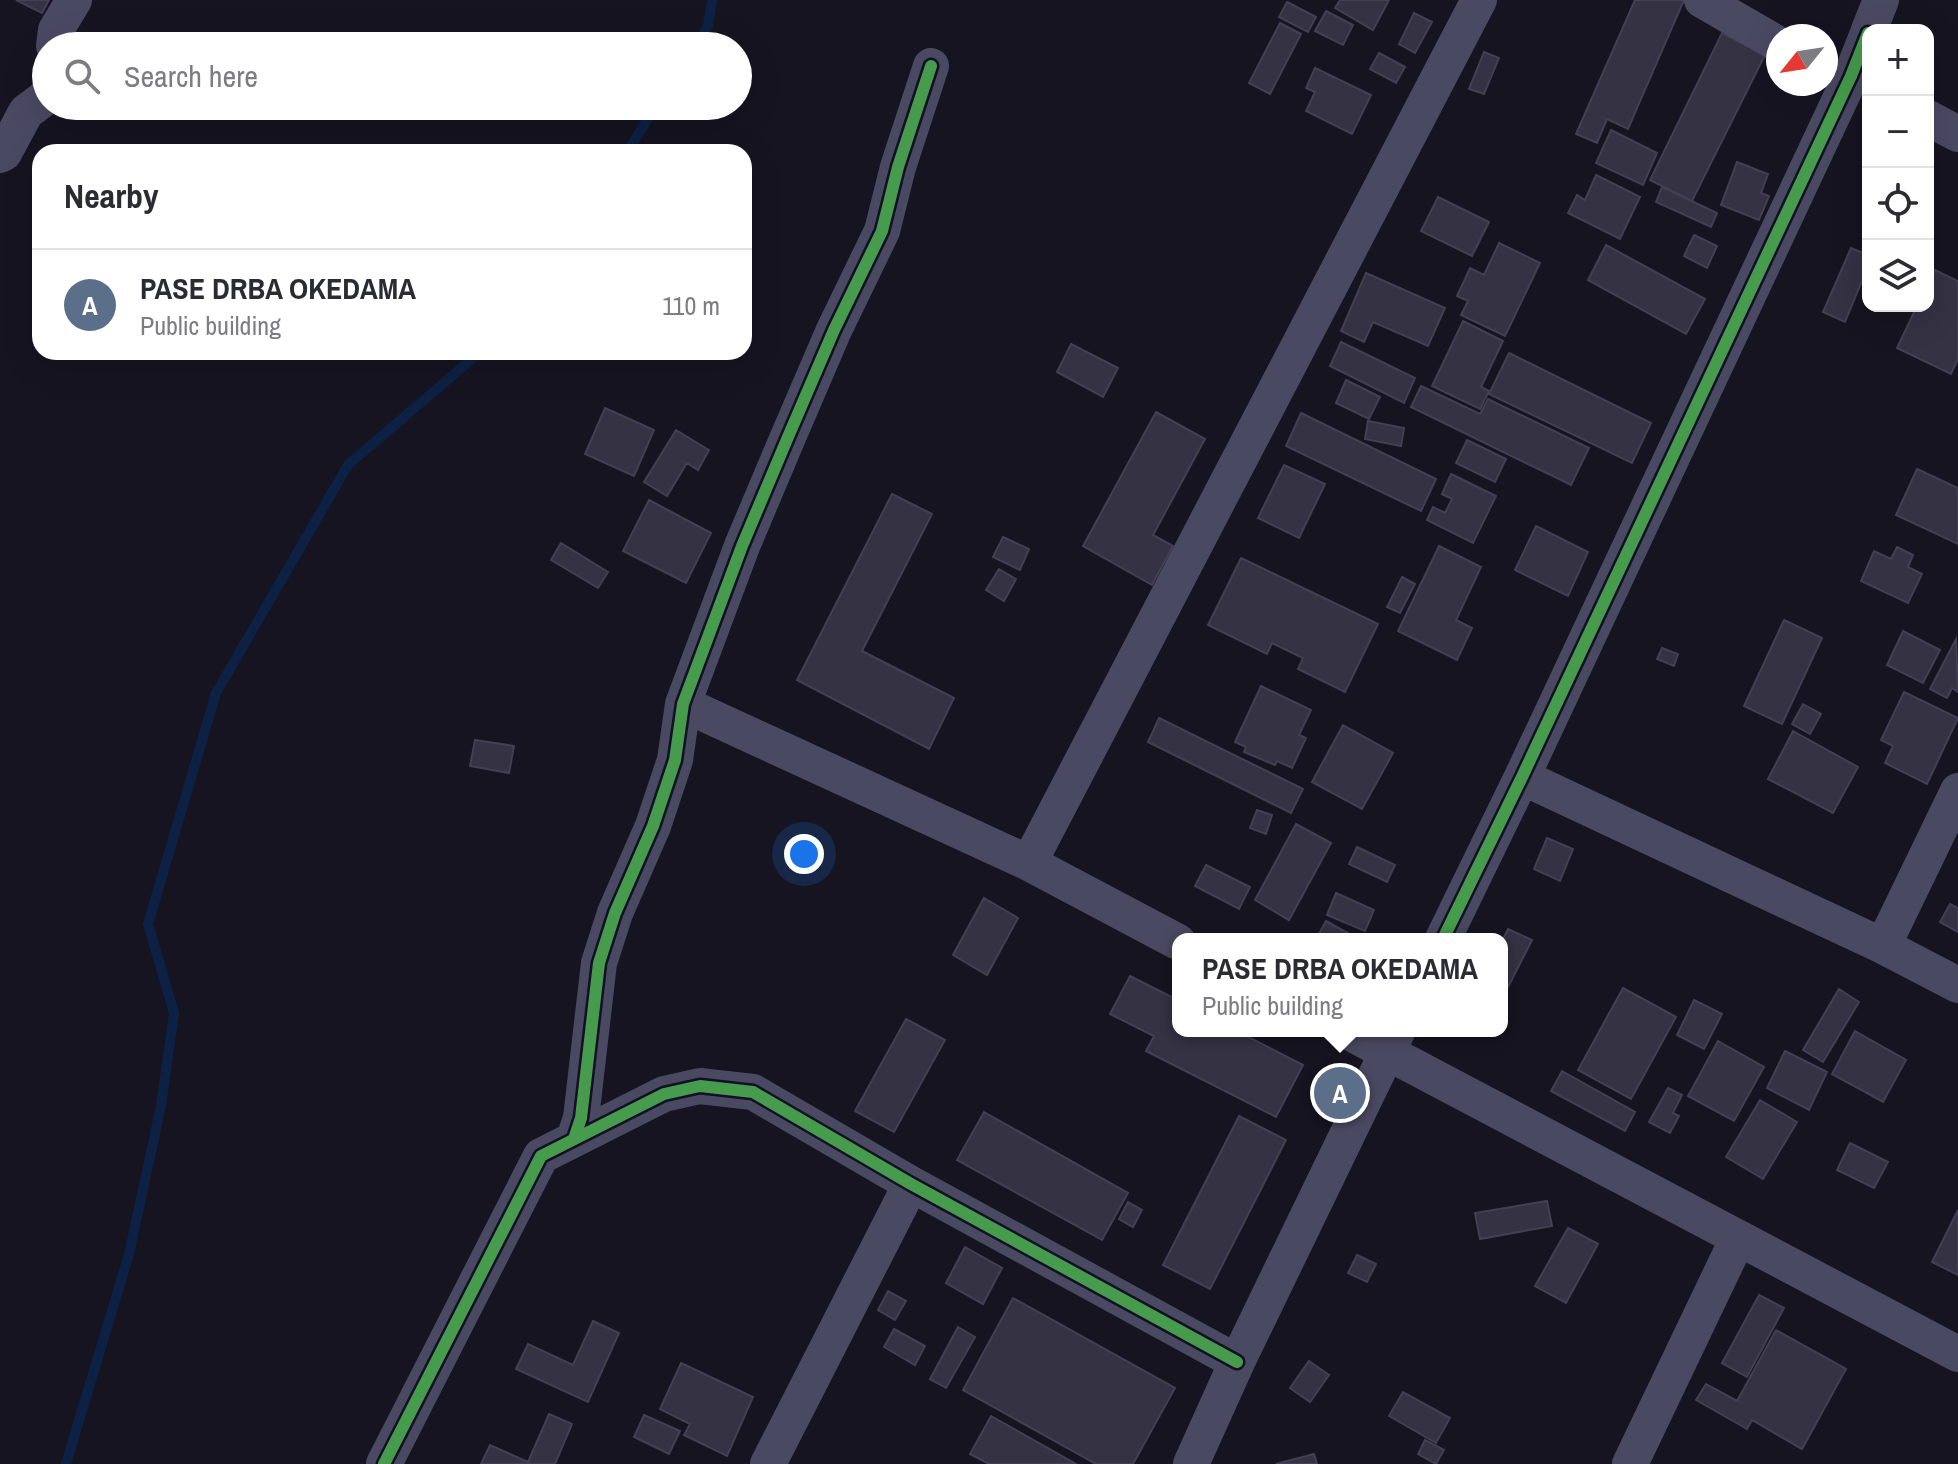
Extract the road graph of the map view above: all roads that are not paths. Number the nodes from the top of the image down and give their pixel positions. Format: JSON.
{"nodes":[{"id":1,"x":74,"y":0,"type":"edge"},
{"id":2,"x":1479,"y":0,"type":"edge"},
{"id":3,"x":1702,"y":0,"type":"edge"},
{"id":4,"x":1881,"y":0,"type":"edge"},
{"id":5,"x":1871,"y":24,"type":"edge"},
{"id":6,"x":56,"y":32,"type":"edge"},
{"id":7,"x":1766,"y":37,"type":"edge"},
{"id":8,"x":1862,"y":44,"type":"edge"},
{"id":9,"x":931,"y":66,"type":"dead end"},
{"id":10,"x":1848,"y":76,"type":"edge"},
{"id":11,"x":32,"y":108,"type":"edge"},
{"id":12,"x":1934,"y":121,"type":"edge"},
{"id":13,"x":1958,"y":134,"type":"edge"},
{"id":14,"x":0,"y":155,"type":"edge"},
{"id":15,"x":683,"y":704,"type":"junction"},
{"id":16,"x":1522,"y":777,"type":"junction"},
{"id":17,"x":1958,"y":791,"type":"edge"},
{"id":18,"x":1029,"y":863,"type":"junction"},
{"id":19,"x":1446,"y":933,"type":"edge"},
{"id":20,"x":1172,"y":939,"type":"edge"},
{"id":21,"x":1883,"y":946,"type":"junction"},
{"id":22,"x":1958,"y":985,"type":"edge"},
{"id":23,"x":1372,"y":1037,"type":"edge"},
{"id":24,"x":1392,"y":1042,"type":"edge"},
{"id":25,"x":574,"y":1139,"type":"junction"},
{"id":26,"x":911,"y":1184,"type":"junction"},
{"id":27,"x":1738,"y":1238,"type":"junction"},
{"id":28,"x":1958,"y":1354,"type":"edge"},
{"id":29,"x":1237,"y":1362,"type":"junction"},
{"id":30,"x":384,"y":1464,"type":"edge"},
{"id":31,"x":768,"y":1464,"type":"edge"},
{"id":32,"x":1191,"y":1464,"type":"edge"},
{"id":33,"x":1630,"y":1464,"type":"edge"}],
"edges":[{"from":1,"to":6,"type":"street"},
{"from":2,"to":18,"type":"street"},
{"from":3,"to":7,"type":"street"},
{"from":4,"to":5,"type":"street"},
{"from":8,"to":10,"type":"street"},
{"from":9,"to":15,"type":"street"},
{"from":10,"to":16,"type":"street"},
{"from":11,"to":14,"type":"street"},
{"from":12,"to":13,"type":"street"},
{"from":15,"to":18,"type":"street"},
{"from":15,"to":25,"type":"street"},
{"from":16,"to":19,"type":"street"},
{"from":16,"to":21,"type":"street"},
{"from":17,"to":21,"type":"street"},
{"from":18,"to":20,"type":"street"},
{"from":21,"to":22,"type":"street"},
{"from":23,"to":24,"type":"street"},
{"from":24,"to":27,"type":"street"},
{"from":24,"to":29,"type":"street"},
{"from":25,"to":26,"type":"street"},
{"from":25,"to":30,"type":"street"},
{"from":26,"to":29,"type":"street"},
{"from":26,"to":31,"type":"street"},
{"from":27,"to":28,"type":"street"},
{"from":27,"to":33,"type":"street"},
{"from":29,"to":32,"type":"street"}]}
